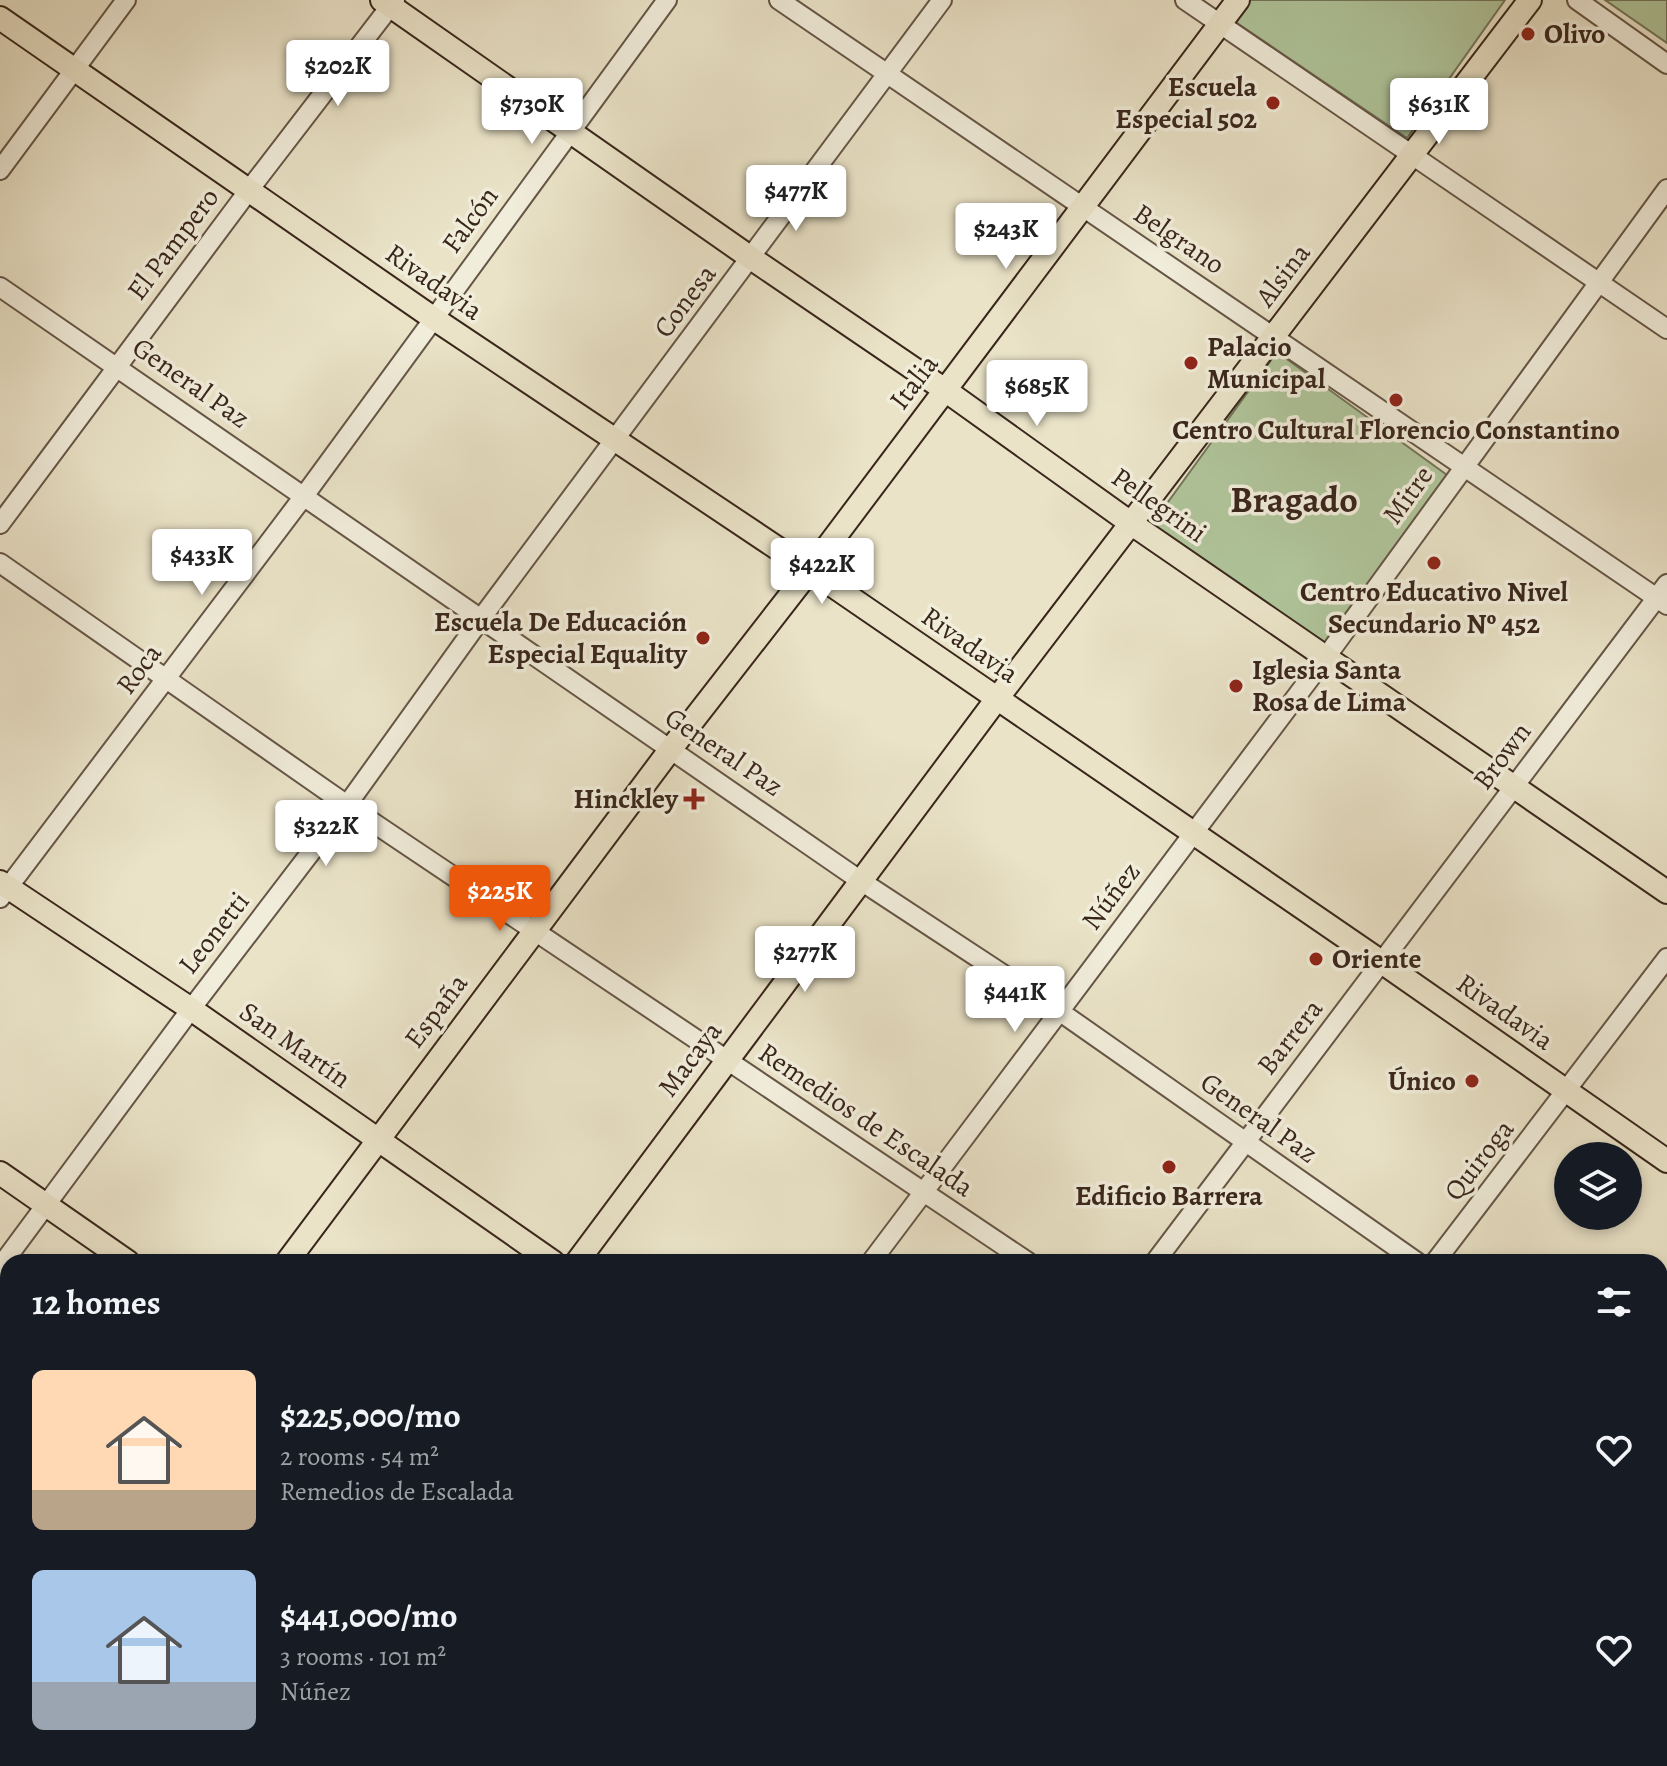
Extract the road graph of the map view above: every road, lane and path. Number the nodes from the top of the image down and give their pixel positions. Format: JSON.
{"nodes":[{"id":1,"x":126,"y":0,"type":"edge"},
{"id":2,"x":667,"y":0,"type":"edge"},
{"id":3,"x":779,"y":0,"type":"edge"},
{"id":4,"x":942,"y":0,"type":"edge"},
{"id":5,"x":1185,"y":0,"type":"edge"},
{"id":6,"x":1238,"y":0,"type":"edge"},
{"id":7,"x":1530,"y":0,"type":"edge"},
{"id":8,"x":1577,"y":0,"type":"edge"},
{"id":9,"x":389,"y":2,"type":"edge"},
{"id":10,"x":0,"y":18,"type":"edge"},
{"id":11,"x":1220,"y":23,"type":"junction"},
{"id":12,"x":1667,"y":64,"type":"edge"},
{"id":13,"x":75,"y":69,"type":"junction"},
{"id":14,"x":887,"y":75,"type":"junction"},
{"id":15,"x":569,"y":132,"type":"junction"},
{"id":16,"x":1412,"y":153,"type":"junction"},
{"id":17,"x":0,"y":170,"type":"edge"},
{"id":18,"x":1667,"y":189,"type":"edge"},
{"id":19,"x":249,"y":190,"type":"junction"},
{"id":20,"x":1082,"y":207,"type":"junction"},
{"id":21,"x":751,"y":258,"type":"junction"},
{"id":22,"x":1599,"y":282,"type":"junction"},
{"id":23,"x":0,"y":287,"type":"edge"},
{"id":24,"x":433,"y":318,"type":"junction"},
{"id":25,"x":1667,"y":329,"type":"edge"},
{"id":26,"x":1273,"y":337,"type":"junction"},
{"id":27,"x":117,"y":365,"type":"junction"},
{"id":28,"x":945,"y":390,"type":"junction"},
{"id":29,"x":615,"y":441,"type":"junction"},
{"id":30,"x":1463,"y":466,"type":"junction"},
{"id":31,"x":304,"y":496,"type":"junction"},
{"id":32,"x":0,"y":524,"type":"edge"},
{"id":33,"x":1132,"y":524,"type":"junction"},
{"id":34,"x":0,"y":563,"type":"edge"},
{"id":35,"x":810,"y":570,"type":"junction"},
{"id":36,"x":1664,"y":596,"type":"edge"},
{"id":37,"x":480,"y":620,"type":"junction"},
{"id":38,"x":1326,"y":657,"type":"junction"},
{"id":39,"x":167,"y":680,"type":"junction"},
{"id":40,"x":996,"y":700,"type":"junction"},
{"id":41,"x":670,"y":750,"type":"junction"},
{"id":42,"x":1514,"y":788,"type":"junction"},
{"id":43,"x":347,"y":805,"type":"junction"},
{"id":44,"x":1194,"y":833,"type":"junction"},
{"id":45,"x":861,"y":881,"type":"junction"},
{"id":46,"x":2,"y":889,"type":"edge"},
{"id":47,"x":1667,"y":892,"type":"edge"},
{"id":48,"x":534,"y":931,"type":"junction"},
{"id":49,"x":1667,"y":958,"type":"edge"},
{"id":50,"x":1383,"y":963,"type":"junction"},
{"id":51,"x":191,"y":1009,"type":"junction"},
{"id":52,"x":1059,"y":1011,"type":"junction"},
{"id":53,"x":726,"y":1060,"type":"junction"},
{"id":54,"x":1566,"y":1092,"type":"junction"},
{"id":55,"x":377,"y":1138,"type":"junction"},
{"id":56,"x":1244,"y":1142,"type":"junction"},
{"id":57,"x":1667,"y":1161,"type":"edge"},
{"id":58,"x":0,"y":1173,"type":"edge"},
{"id":59,"x":923,"y":1192,"type":"junction"},
{"id":60,"x":47,"y":1205,"type":"junction"},
{"id":61,"x":10,"y":1254,"type":"edge"},
{"id":62,"x":117,"y":1254,"type":"edge"},
{"id":63,"x":293,"y":1254,"type":"edge"},
{"id":64,"x":542,"y":1254,"type":"edge"},
{"id":65,"x":583,"y":1254,"type":"edge"},
{"id":66,"x":877,"y":1254,"type":"edge"},
{"id":67,"x":1016,"y":1254,"type":"edge"},
{"id":68,"x":1161,"y":1254,"type":"edge"},
{"id":69,"x":1405,"y":1254,"type":"edge"},
{"id":70,"x":1441,"y":1254,"type":"edge"}],
"edges":[{"from":1,"to":13,"type":"street"},
{"from":2,"to":15,"type":"street","name":"Falcón"},
{"from":3,"to":14,"type":"street","name":"Belgrano"},
{"from":4,"to":14,"type":"street","name":"Conesa"},
{"from":5,"to":11,"type":"street"},
{"from":6,"to":11,"type":"main road","name":"Italia"},
{"from":7,"to":16,"type":"main road","name":"Alsina"},
{"from":8,"to":12,"type":"street"},
{"from":9,"to":15,"type":"main road","name":"Pellegrini"},
{"from":9,"to":19,"type":"street","name":"El Pampero"},
{"from":10,"to":13,"type":"main road","name":"Rivadavia"},
{"from":11,"to":16,"type":"street"},
{"from":11,"to":20,"type":"main road","name":"Italia"},
{"from":13,"to":17,"type":"street"},
{"from":13,"to":19,"type":"main road","name":"Rivadavia"},
{"from":14,"to":20,"type":"street","name":"Belgrano"},
{"from":14,"to":21,"type":"street","name":"Conesa"},
{"from":15,"to":21,"type":"main road","name":"Pellegrini"},
{"from":15,"to":24,"type":"street","name":"Falcón"},
{"from":16,"to":22,"type":"street"},
{"from":16,"to":26,"type":"main road","name":"Alsina"},
{"from":18,"to":22,"type":"street","name":"Mitre"},
{"from":19,"to":24,"type":"main road","name":"Rivadavia"},
{"from":19,"to":27,"type":"street","name":"El Pampero"},
{"from":20,"to":26,"type":"street","name":"Belgrano"},
{"from":20,"to":28,"type":"main road","name":"Italia"},
{"from":21,"to":28,"type":"main road","name":"Pellegrini"},
{"from":21,"to":29,"type":"street","name":"Conesa"},
{"from":22,"to":25,"type":"street"},
{"from":22,"to":30,"type":"street","name":"Mitre"},
{"from":23,"to":27,"type":"street","name":"General Paz"},
{"from":24,"to":29,"type":"main road","name":"Rivadavia"},
{"from":24,"to":31,"type":"street","name":"Roca"},
{"from":26,"to":30,"type":"street","name":"Belgrano"},
{"from":26,"to":33,"type":"main road","name":"Alsina"},
{"from":27,"to":31,"type":"street","name":"General Paz"},
{"from":27,"to":32,"type":"street","name":"El Pampero"},
{"from":28,"to":33,"type":"main road","name":"Pellegrini"},
{"from":28,"to":35,"type":"main road","name":"Italia"},
{"from":29,"to":35,"type":"main road","name":"Rivadavia"},
{"from":29,"to":37,"type":"street","name":"Leonetti"},
{"from":30,"to":36,"type":"street","name":"Belgrano"},
{"from":30,"to":38,"type":"street","name":"Mitre"},
{"from":31,"to":37,"type":"street","name":"General Paz"},
{"from":31,"to":39,"type":"street","name":"Roca"},
{"from":33,"to":38,"type":"main road","name":"Pellegrini"},
{"from":33,"to":40,"type":"main road","name":"Alsina"},
{"from":34,"to":39,"type":"street","name":"Remedios de Escalada"},
{"from":35,"to":40,"type":"main road","name":"Rivadavia"},
{"from":35,"to":41,"type":"main road","name":"España"},
{"from":36,"to":42,"type":"street","name":"Brown"},
{"from":37,"to":41,"type":"street","name":"General Paz"},
{"from":37,"to":43,"type":"street","name":"Leonetti"},
{"from":38,"to":42,"type":"main road","name":"Pellegrini"},
{"from":38,"to":44,"type":"street","name":"Mitre"},
{"from":39,"to":43,"type":"street","name":"Remedios de Escalada"},
{"from":39,"to":46,"type":"street","name":"Roca"},
{"from":40,"to":44,"type":"main road","name":"Rivadavia"},
{"from":40,"to":45,"type":"main road","name":"Macaya"},
{"from":41,"to":45,"type":"street","name":"General Paz"},
{"from":41,"to":48,"type":"main road","name":"España"},
{"from":42,"to":47,"type":"main road","name":"Pellegrini"},
{"from":42,"to":50,"type":"street","name":"Brown"},
{"from":43,"to":48,"type":"street","name":"Remedios de Escalada"},
{"from":43,"to":51,"type":"street","name":"Leonetti"},
{"from":44,"to":50,"type":"main road","name":"Rivadavia"},
{"from":44,"to":52,"type":"street","name":"Núñez"},
{"from":45,"to":52,"type":"street","name":"General Paz"},
{"from":45,"to":53,"type":"main road","name":"Macaya"},
{"from":46,"to":51,"type":"main road","name":"San Martín"},
{"from":48,"to":53,"type":"street","name":"Remedios de Escalada"},
{"from":48,"to":55,"type":"main road","name":"España"},
{"from":49,"to":54,"type":"street","name":"Quiroga"},
{"from":50,"to":54,"type":"main road","name":"Rivadavia"},
{"from":50,"to":56,"type":"street","name":"Barrera"},
{"from":51,"to":55,"type":"main road","name":"San Martín"},
{"from":51,"to":60,"type":"street","name":"Leonetti"},
{"from":52,"to":56,"type":"street","name":"General Paz"},
{"from":52,"to":59,"type":"street","name":"Núñez"},
{"from":53,"to":59,"type":"street","name":"Remedios de Escalada"},
{"from":53,"to":65,"type":"main road","name":"Macaya"},
{"from":54,"to":57,"type":"main road","name":"Rivadavia"},
{"from":54,"to":70,"type":"street","name":"Quiroga"},
{"from":55,"to":63,"type":"main road","name":"España"},
{"from":55,"to":64,"type":"main road","name":"San Martín"},
{"from":56,"to":68,"type":"street","name":"Barrera"},
{"from":56,"to":69,"type":"street","name":"General Paz"},
{"from":58,"to":60,"type":"main road"},
{"from":59,"to":66,"type":"street","name":"Núñez"},
{"from":59,"to":67,"type":"street","name":"Remedios de Escalada"},
{"from":60,"to":61,"type":"street","name":"Leonetti"},
{"from":60,"to":62,"type":"main road"}]}
